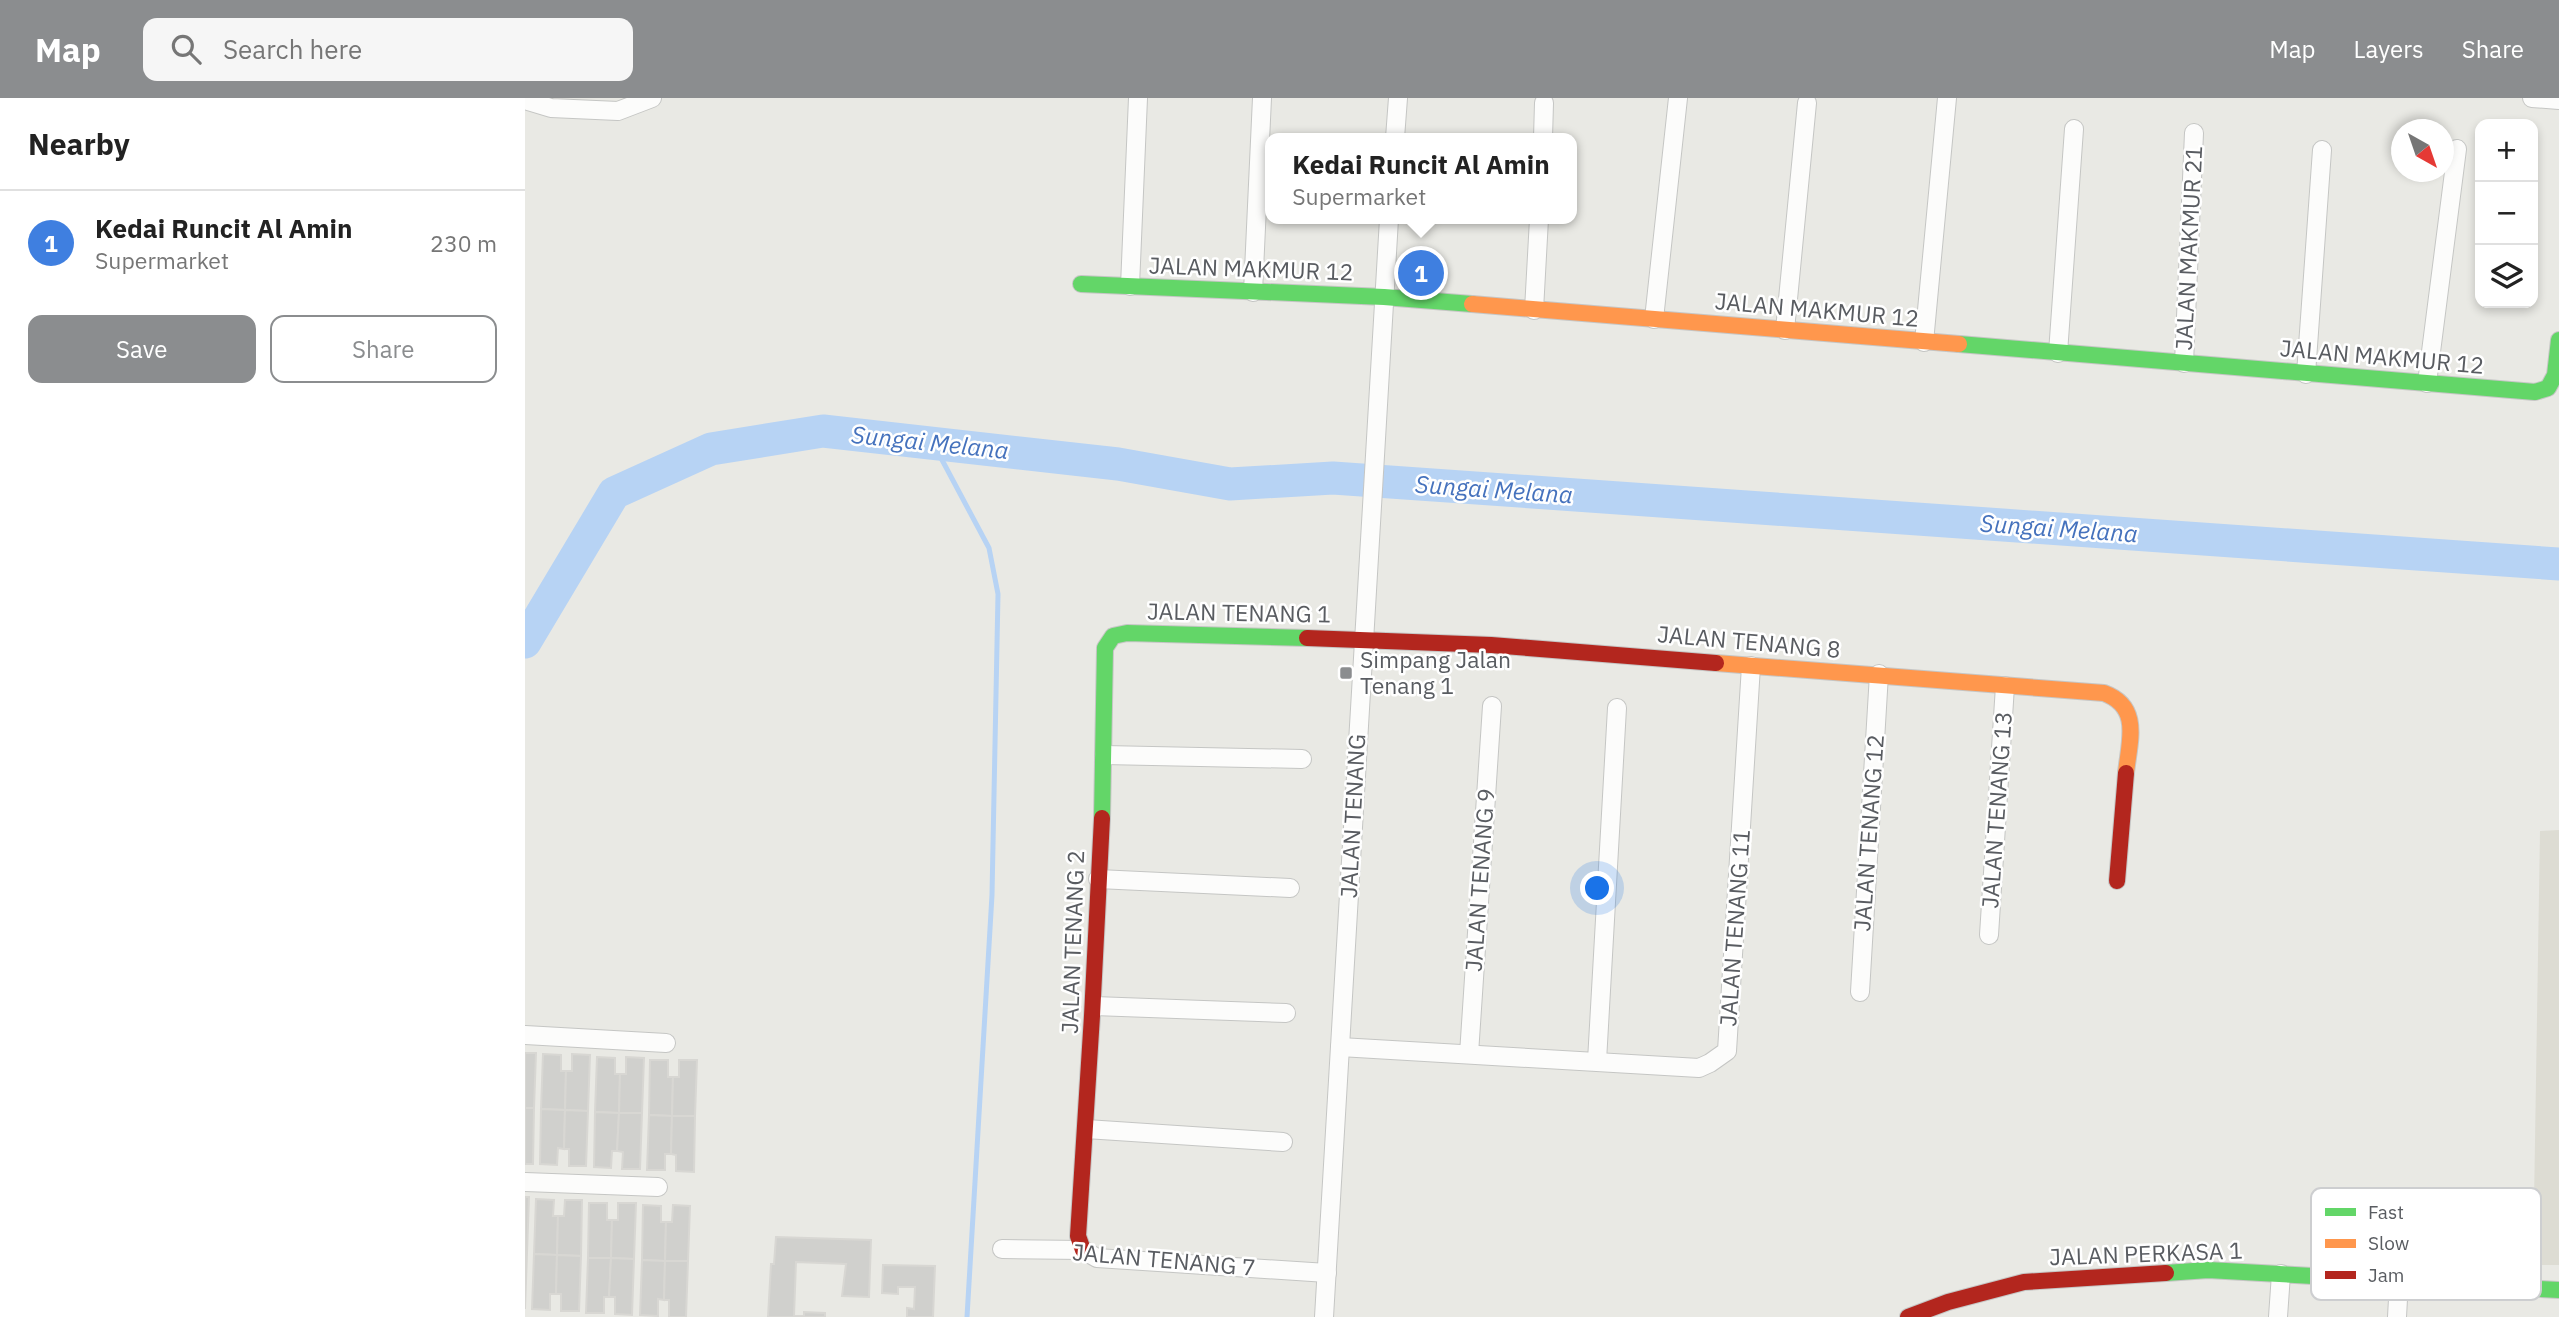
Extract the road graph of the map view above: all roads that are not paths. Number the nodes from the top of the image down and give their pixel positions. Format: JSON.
{"nodes":[{"id":1,"x":652,"y":98,"type":"edge"},
{"id":2,"x":1138,"y":98,"type":"edge"},
{"id":3,"x":1262,"y":98,"type":"edge"},
{"id":4,"x":1398,"y":98,"type":"edge"},
{"id":5,"x":1678,"y":98,"type":"edge"},
{"id":6,"x":1947,"y":98,"type":"edge"},
{"id":7,"x":2532,"y":98,"type":"edge"},
{"id":8,"x":525,"y":100,"type":"edge"},
{"id":9,"x":2559,"y":100,"type":"edge"},
{"id":10,"x":1544,"y":103,"type":"dead end"},
{"id":11,"x":1807,"y":103,"type":"dead end"},
{"id":12,"x":2074,"y":130,"type":"dead end"},
{"id":13,"x":1395,"y":133,"type":"edge"},
{"id":14,"x":1542,"y":133,"type":"edge"},
{"id":15,"x":2194,"y":133,"type":"dead end"},
{"id":16,"x":2457,"y":149,"type":"dead end"},
{"id":17,"x":2322,"y":150,"type":"dead end"},
{"id":18,"x":1389,"y":224,"type":"edge"},
{"id":19,"x":1539,"y":224,"type":"edge"},
{"id":20,"x":1081,"y":284,"type":"dead end"},
{"id":21,"x":1130,"y":286,"type":"junction"},
{"id":22,"x":1253,"y":292,"type":"junction"},
{"id":23,"x":1384,"y":297,"type":"junction"},
{"id":24,"x":1534,"y":310,"type":"junction"},
{"id":25,"x":1654,"y":319,"type":"junction"},
{"id":26,"x":1785,"y":330,"type":"junction"},
{"id":27,"x":2559,"y":340,"type":"edge"},
{"id":28,"x":1924,"y":342,"type":"junction"},
{"id":29,"x":2058,"y":353,"type":"junction"},
{"id":30,"x":2183,"y":363,"type":"junction"},
{"id":31,"x":2306,"y":374,"type":"junction"},
{"id":32,"x":2427,"y":383,"type":"junction"},
{"id":33,"x":1113,"y":636,"type":"joint"},
{"id":34,"x":1364,"y":639,"type":"junction"},
{"id":35,"x":1751,"y":666,"type":"junction"},
{"id":36,"x":1879,"y":674,"type":"junction"},
{"id":37,"x":2005,"y":686,"type":"junction"},
{"id":38,"x":1492,"y":706,"type":"dead end"},
{"id":39,"x":1617,"y":709,"type":"dead end"},
{"id":40,"x":1104,"y":755,"type":"junction"},
{"id":41,"x":1302,"y":759,"type":"dead end"},
{"id":42,"x":1097,"y":879,"type":"junction"},
{"id":43,"x":2117,"y":881,"type":"dead end"},
{"id":44,"x":1290,"y":888,"type":"dead end"},
{"id":45,"x":1989,"y":935,"type":"dead end"},
{"id":46,"x":1860,"y":992,"type":"dead end"},
{"id":47,"x":1094,"y":1006,"type":"junction"},
{"id":48,"x":1286,"y":1013,"type":"dead end"},
{"id":49,"x":525,"y":1035,"type":"edge"},
{"id":50,"x":666,"y":1043,"type":"dead end"},
{"id":51,"x":1340,"y":1047,"type":"junction"},
{"id":52,"x":1469,"y":1054,"type":"junction"},
{"id":53,"x":1597,"y":1060,"type":"junction"},
{"id":54,"x":1086,"y":1129,"type":"junction"},
{"id":55,"x":1283,"y":1142,"type":"dead end"},
{"id":56,"x":525,"y":1182,"type":"edge"},
{"id":57,"x":658,"y":1187,"type":"dead end"},
{"id":58,"x":1002,"y":1249,"type":"dead end"},
{"id":59,"x":1083,"y":1250,"type":"junction"},
{"id":60,"x":1327,"y":1273,"type":"junction"},
{"id":61,"x":2281,"y":1274,"type":"junction"},
{"id":62,"x":2311,"y":1276,"type":"edge"},
{"id":63,"x":2541,"y":1289,"type":"edge"},
{"id":64,"x":2559,"y":1290,"type":"edge"},
{"id":65,"x":1324,"y":1317,"type":"edge"},
{"id":66,"x":1908,"y":1317,"type":"edge"},
{"id":67,"x":2278,"y":1317,"type":"edge"}],
"edges":[{"from":1,"to":8,"type":"street"},
{"from":2,"to":21,"type":"street"},
{"from":3,"to":22,"type":"street"},
{"from":4,"to":13,"type":"street"},
{"from":5,"to":25,"type":"street"},
{"from":6,"to":28,"type":"street"},
{"from":7,"to":9,"type":"street"},
{"from":10,"to":14,"type":"street"},
{"from":11,"to":26,"type":"street"},
{"from":12,"to":29,"type":"street"},
{"from":15,"to":30,"type":"street","name":"JALAN MAKMUR 21"},
{"from":16,"to":32,"type":"street"},
{"from":17,"to":31,"type":"street"},
{"from":18,"to":23,"type":"street","name":"JALAN TENANG"},
{"from":19,"to":24,"type":"street"},
{"from":20,"to":21,"type":"street","name":"JALAN MAKMUR 12"},
{"from":21,"to":22,"type":"street","name":"JALAN MAKMUR 12"},
{"from":22,"to":23,"type":"street","name":"JALAN MAKMUR 12"},
{"from":23,"to":24,"type":"street","name":"JALAN MAKMUR 12"},
{"from":23,"to":34,"type":"street","name":"JALAN TENANG"},
{"from":24,"to":25,"type":"street","name":"JALAN MAKMUR 12"},
{"from":25,"to":26,"type":"street","name":"JALAN MAKMUR 12"},
{"from":26,"to":28,"type":"street","name":"JALAN MAKMUR 12"},
{"from":27,"to":32,"type":"street","name":"JALAN MAKMUR 12"},
{"from":28,"to":29,"type":"street","name":"JALAN MAKMUR 12"},
{"from":29,"to":30,"type":"street","name":"JALAN MAKMUR 12"},
{"from":30,"to":31,"type":"street","name":"JALAN MAKMUR 12"},
{"from":31,"to":32,"type":"street","name":"JALAN MAKMUR 12"},
{"from":33,"to":34,"type":"street","name":"JALAN TENANG 1"},
{"from":33,"to":40,"type":"street","name":"JALAN TENANG 2"},
{"from":34,"to":35,"type":"street","name":"JALAN TENANG 8"},
{"from":34,"to":51,"type":"street","name":"JALAN TENANG"},
{"from":35,"to":36,"type":"street","name":"JALAN TENANG 8"},
{"from":35,"to":53,"type":"street","name":"JALAN TENANG 11"},
{"from":36,"to":37,"type":"street","name":"JALAN TENANG 8"},
{"from":36,"to":46,"type":"street","name":"JALAN TENANG 12"},
{"from":37,"to":43,"type":"street","name":"JALAN TENANG 8"},
{"from":37,"to":45,"type":"street","name":"JALAN TENANG 13"},
{"from":38,"to":52,"type":"street","name":"JALAN TENANG 9"},
{"from":39,"to":53,"type":"street"},
{"from":40,"to":41,"type":"street"},
{"from":40,"to":42,"type":"street","name":"JALAN TENANG 2"},
{"from":42,"to":44,"type":"street"},
{"from":42,"to":47,"type":"street","name":"JALAN TENANG 2"},
{"from":47,"to":48,"type":"street"},
{"from":47,"to":54,"type":"street","name":"JALAN TENANG 2"},
{"from":49,"to":50,"type":"street"},
{"from":51,"to":52,"type":"street","name":"JALAN TENANG 11"},
{"from":51,"to":60,"type":"street","name":"JALAN TENANG"},
{"from":52,"to":53,"type":"street","name":"JALAN TENANG 11"},
{"from":54,"to":55,"type":"street"},
{"from":54,"to":59,"type":"street","name":"JALAN TENANG 2"},
{"from":56,"to":57,"type":"street"},
{"from":58,"to":59,"type":"street","name":"JALAN TENANG 7"},
{"from":59,"to":60,"type":"street","name":"JALAN TENANG 7"},
{"from":60,"to":65,"type":"street","name":"JALAN TENANG"},
{"from":61,"to":62,"type":"street","name":"JALAN PERKASA 1"},
{"from":61,"to":66,"type":"street","name":"JALAN PERKASA 1"},
{"from":61,"to":67,"type":"street"},
{"from":63,"to":64,"type":"street","name":"JALAN PERKASA 1"}]}
